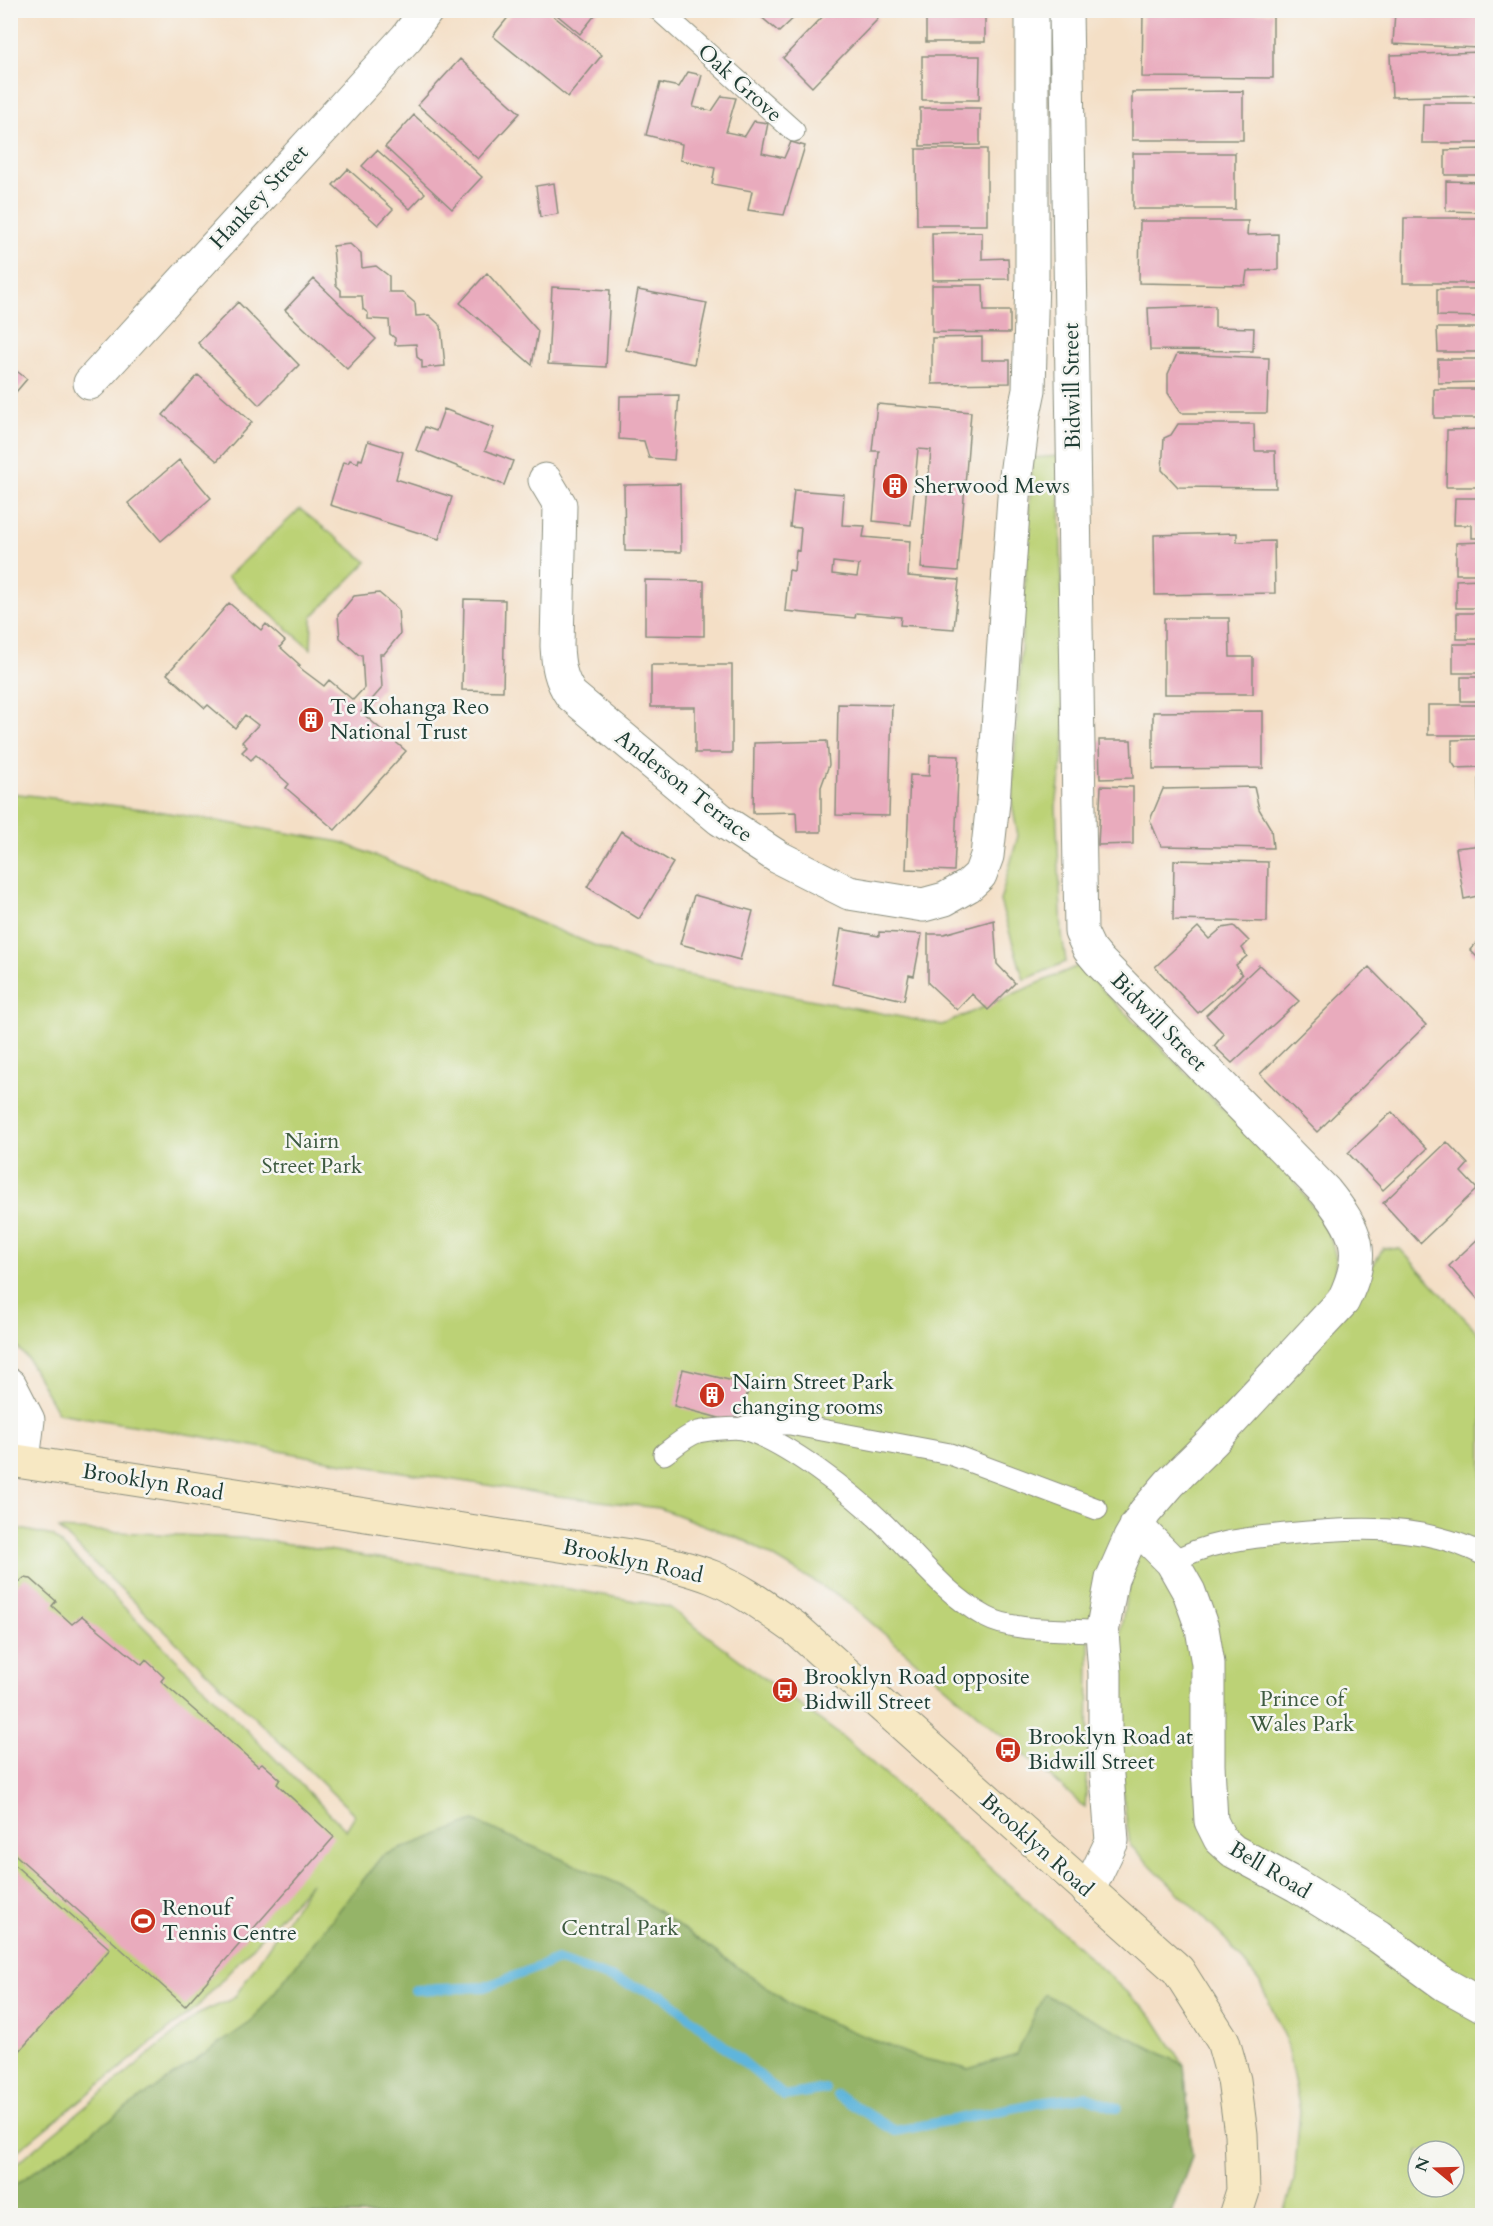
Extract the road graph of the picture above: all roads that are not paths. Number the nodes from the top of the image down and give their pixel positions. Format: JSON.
{"nodes":[{"id":1,"x":427,"y":10,"type":"edge"},
{"id":2,"x":658,"y":10,"type":"edge"},
{"id":3,"x":1032,"y":10,"type":"edge"},
{"id":4,"x":1066,"y":10,"type":"edge"},
{"id":5,"x":794,"y":131,"type":"dead end"},
{"id":6,"x":90,"y":383,"type":"dead end"},
{"id":7,"x":545,"y":480,"type":"dead end"},
{"id":8,"x":1001,"y":667,"type":"joint"},
{"id":9,"x":10,"y":1385,"type":"edge"},
{"id":10,"x":740,"y":1428,"type":"junction"},
{"id":11,"x":664,"y":1454,"type":"dead end"},
{"id":12,"x":17,"y":1460,"type":"edge"},
{"id":13,"x":1097,"y":1509,"type":"dead end"},
{"id":14,"x":1136,"y":1526,"type":"junction"},
{"id":15,"x":1482,"y":1554,"type":"edge"},
{"id":16,"x":1172,"y":1562,"type":"junction"},
{"id":17,"x":1102,"y":1632,"type":"junction"},
{"id":18,"x":1088,"y":1891,"type":"junction"},
{"id":19,"x":1482,"y":2005,"type":"edge"},
{"id":20,"x":1234,"y":2216,"type":"edge"}],
"edges":[{"from":1,"to":6,"type":"street","name":"Hankey Street"},
{"from":2,"to":5,"type":"lane","name":"Oak Grove"},
{"from":3,"to":8,"type":"street","name":"Bidwill Street"},
{"from":4,"to":14,"type":"street","name":"Bidwill Street"},
{"from":7,"to":8,"type":"street","name":"Anderson Terrace"},
{"from":9,"to":12,"type":"street"},
{"from":10,"to":11,"type":"lane"},
{"from":10,"to":13,"type":"lane"},
{"from":10,"to":17,"type":"lane"},
{"from":12,"to":18,"type":"main road","name":"Brooklyn Road"},
{"from":14,"to":16,"type":"street","name":"Bell Road"},
{"from":14,"to":17,"type":"street","name":"Bidwill Street"},
{"from":15,"to":16,"type":"lane"},
{"from":16,"to":19,"type":"street","name":"Bell Road"},
{"from":17,"to":18,"type":"street","name":"Bidwill Street"},
{"from":18,"to":20,"type":"main road","name":"Brooklyn Road"}]}
